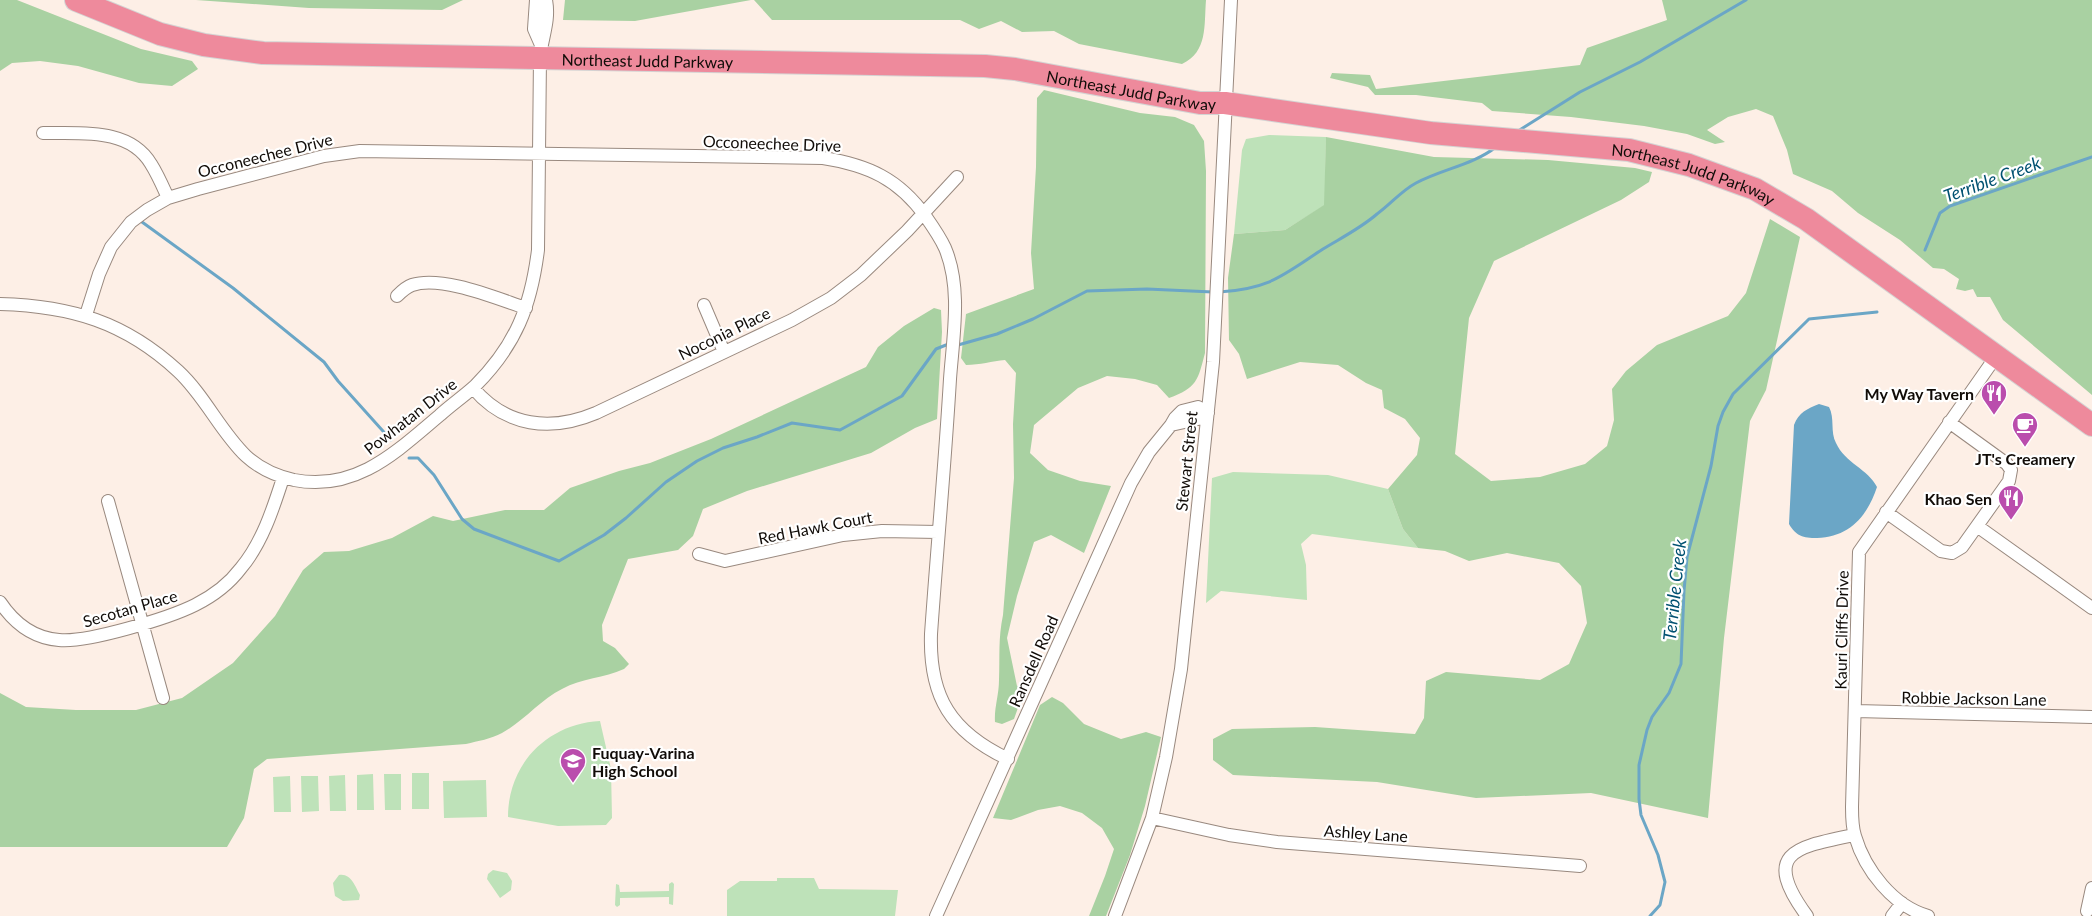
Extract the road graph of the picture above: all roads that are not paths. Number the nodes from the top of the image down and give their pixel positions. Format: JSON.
{"nodes":[{"id":1,"x":76,"y":0,"type":"edge"},
{"id":2,"x":107,"y":0,"type":"edge"},
{"id":3,"x":536,"y":0,"type":"edge"},
{"id":4,"x":546,"y":0,"type":"edge"},
{"id":5,"x":1231,"y":0,"type":"edge"},
{"id":6,"x":540,"y":51,"type":"junction"},
{"id":7,"x":1225,"y":103,"type":"junction"},
{"id":8,"x":43,"y":133,"type":"dead end"},
{"id":9,"x":539,"y":153,"type":"junction"},
{"id":10,"x":957,"y":177,"type":"dead end"},
{"id":11,"x":168,"y":198,"type":"junction"},
{"id":12,"x":923,"y":212,"type":"junction"},
{"id":13,"x":397,"y":296,"type":"dead end"},
{"id":14,"x":0,"y":304,"type":"edge"},
{"id":15,"x":704,"y":305,"type":"dead end"},
{"id":16,"x":526,"y":308,"type":"junction"},
{"id":17,"x":86,"y":315,"type":"junction"},
{"id":18,"x":724,"y":352,"type":"junction"},
{"id":19,"x":1997,"y":356,"type":"junction"},
{"id":20,"x":473,"y":387,"type":"junction"},
{"id":21,"x":1208,"y":413,"type":"junction"},
{"id":22,"x":1949,"y":422,"type":"junction"},
{"id":23,"x":2092,"y":425,"type":"edge"},
{"id":24,"x":283,"y":478,"type":"junction"},
{"id":25,"x":108,"y":501,"type":"dead end"},
{"id":26,"x":1886,"y":512,"type":"junction"},
{"id":27,"x":1977,"y":526,"type":"junction"},
{"id":28,"x":938,"y":532,"type":"junction"},
{"id":29,"x":699,"y":554,"type":"dead end"},
{"id":30,"x":0,"y":602,"type":"edge"},
{"id":31,"x":2092,"y":608,"type":"edge"},
{"id":32,"x":142,"y":624,"type":"junction"},
{"id":33,"x":162,"y":698,"type":"dead end"},
{"id":34,"x":1856,"y":711,"type":"junction"},
{"id":35,"x":2092,"y":717,"type":"edge"},
{"id":36,"x":1008,"y":759,"type":"junction"},
{"id":37,"x":1152,"y":818,"type":"junction"},
{"id":38,"x":1854,"y":835,"type":"junction"},
{"id":39,"x":1580,"y":866,"type":"dead end"},
{"id":40,"x":2092,"y":888,"type":"edge"},
{"id":41,"x":1902,"y":903,"type":"junction"},
{"id":42,"x":2087,"y":912,"type":"edge"},
{"id":43,"x":936,"y":916,"type":"edge"},
{"id":44,"x":1115,"y":916,"type":"edge"},
{"id":45,"x":1807,"y":916,"type":"edge"},
{"id":46,"x":1892,"y":916,"type":"edge"},
{"id":47,"x":1928,"y":916,"type":"edge"}],
"edges":[{"from":1,"to":6,"type":"highway","name":"Northeast Judd Parkway"},
{"from":2,"to":6,"type":"highway","name":"Northeast Judd Parkway"},
{"from":3,"to":6,"type":"street"},
{"from":4,"to":6,"type":"street"},
{"from":5,"to":7,"type":"street","name":"Stewart Street"},
{"from":6,"to":7,"type":"highway","name":"Northeast Judd Parkway"},
{"from":6,"to":9,"type":"street","name":"Powhatan Drive"},
{"from":7,"to":19,"type":"highway","name":"Northeast Judd Parkway"},
{"from":7,"to":21,"type":"street","name":"Stewart Street"},
{"from":8,"to":11,"type":"street"},
{"from":9,"to":11,"type":"street","name":"Occoneechee Drive"},
{"from":9,"to":12,"type":"street","name":"Occoneechee Drive"},
{"from":9,"to":16,"type":"street","name":"Powhatan Drive"},
{"from":10,"to":12,"type":"street","name":"Noconia Place"},
{"from":11,"to":17,"type":"street","name":"Occoneechee Drive"},
{"from":12,"to":18,"type":"street","name":"Noconia Place"},
{"from":12,"to":28,"type":"street","name":"Occoneechee Drive"},
{"from":13,"to":16,"type":"street"},
{"from":14,"to":17,"type":"street","name":"Powhatan Drive"},
{"from":15,"to":18,"type":"street"},
{"from":16,"to":20,"type":"street","name":"Powhatan Drive"},
{"from":17,"to":24,"type":"street","name":"Powhatan Drive"},
{"from":18,"to":20,"type":"street","name":"Noconia Place"},
{"from":19,"to":22,"type":"street","name":"Kauri Cliffs Drive"},
{"from":19,"to":23,"type":"highway","name":"Northeast Judd Parkway"},
{"from":20,"to":24,"type":"street","name":"Powhatan Drive"},
{"from":21,"to":36,"type":"street","name":"Ransdell Road"},
{"from":21,"to":37,"type":"street","name":"Stewart Street"},
{"from":22,"to":26,"type":"street","name":"Kauri Cliffs Drive"},
{"from":22,"to":27,"type":"street"},
{"from":24,"to":32,"type":"street","name":"Secotan Place"},
{"from":25,"to":32,"type":"street"},
{"from":26,"to":27,"type":"street"},
{"from":26,"to":34,"type":"street","name":"Kauri Cliffs Drive"},
{"from":27,"to":31,"type":"street"},
{"from":28,"to":29,"type":"street","name":"Red Hawk Court"},
{"from":28,"to":36,"type":"street","name":"Occoneechee Drive"},
{"from":30,"to":32,"type":"street","name":"Secotan Place"},
{"from":32,"to":33,"type":"street"},
{"from":34,"to":35,"type":"street","name":"Robbie Jackson Lane"},
{"from":34,"to":38,"type":"street","name":"Kauri Cliffs Drive"},
{"from":36,"to":43,"type":"street","name":"Ransdell Road"},
{"from":37,"to":39,"type":"street","name":"Ashley Lane"},
{"from":37,"to":44,"type":"street","name":"Stewart Street"},
{"from":38,"to":41,"type":"street","name":"Kauri Cliffs Drive"},
{"from":38,"to":45,"type":"street"},
{"from":40,"to":42,"type":"street"},
{"from":41,"to":46,"type":"street"},
{"from":41,"to":47,"type":"street","name":"Kauri Cliffs Drive"}]}
